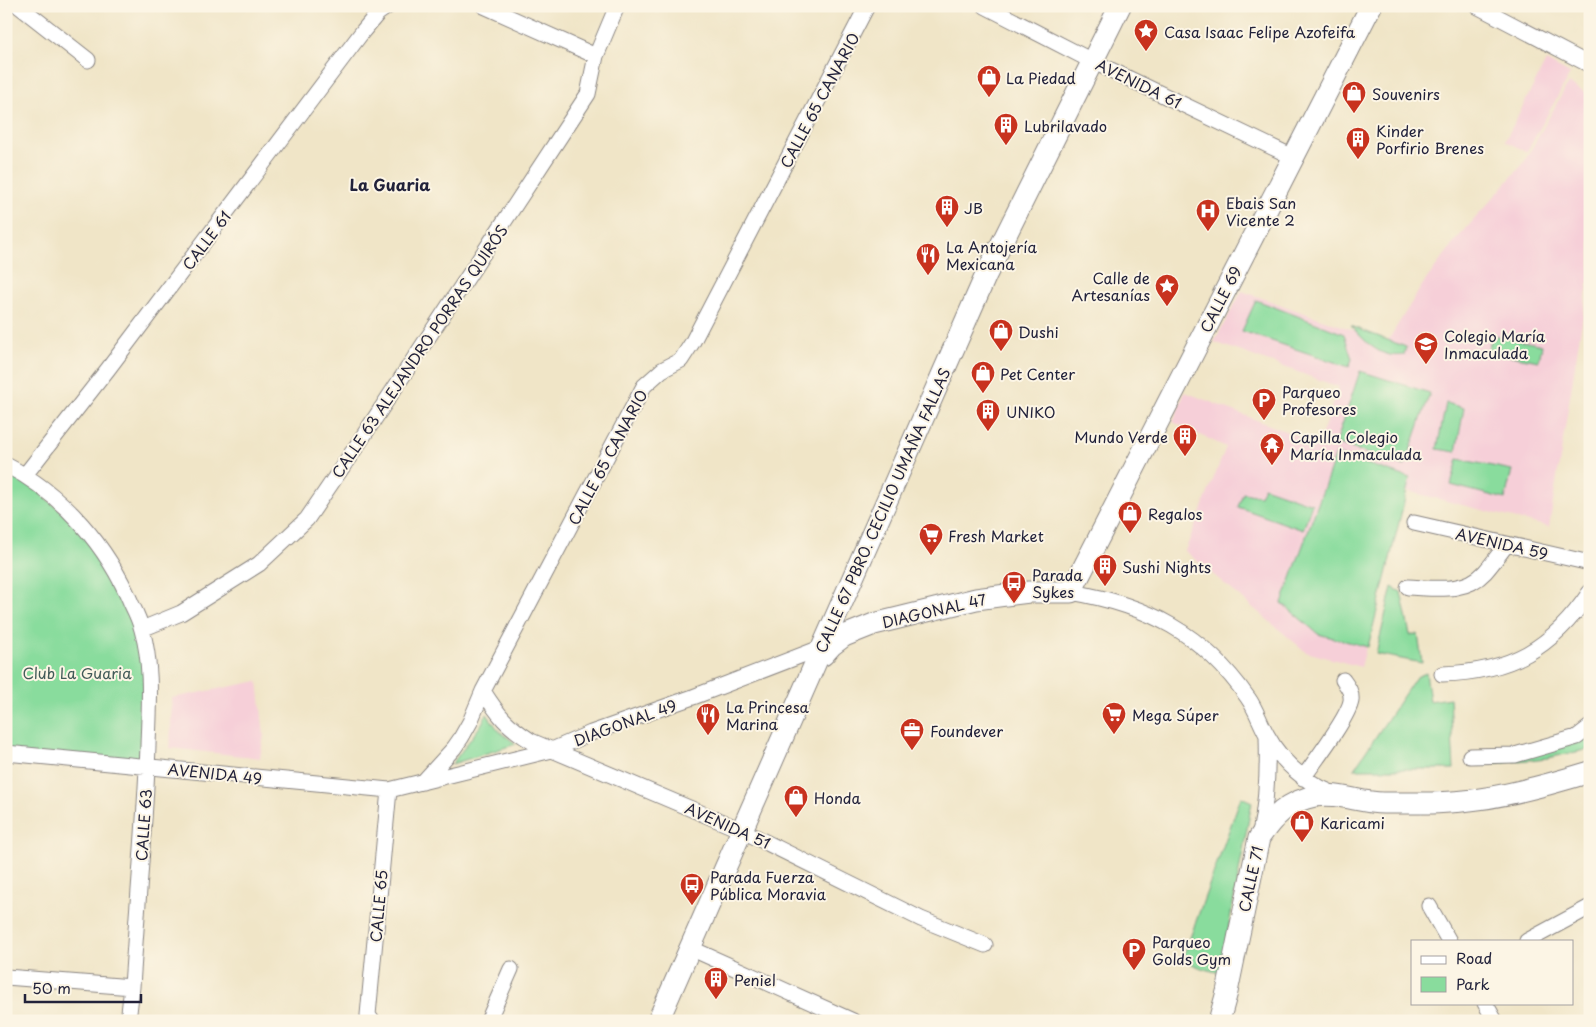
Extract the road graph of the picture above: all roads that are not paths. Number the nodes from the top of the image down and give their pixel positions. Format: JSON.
{"nodes":[{"id":1,"x":19,"y":6,"type":"edge"},
{"id":2,"x":388,"y":6,"type":"edge"},
{"id":3,"x":484,"y":6,"type":"edge"},
{"id":4,"x":617,"y":6,"type":"edge"},
{"id":5,"x":868,"y":6,"type":"edge"},
{"id":6,"x":985,"y":6,"type":"edge"},
{"id":7,"x":1120,"y":6,"type":"edge"},
{"id":8,"x":1371,"y":6,"type":"edge"},
{"id":9,"x":1477,"y":6,"type":"edge"},
{"id":10,"x":596,"y":56,"type":"junction"},
{"id":11,"x":88,"y":60,"type":"dead end"},
{"id":12,"x":1092,"y":60,"type":"junction"},
{"id":13,"x":1590,"y":65,"type":"edge"},
{"id":14,"x":1293,"y":158,"type":"junction"},
{"id":15,"x":6,"y":465,"type":"edge"},
{"id":16,"x":25,"y":475,"type":"junction"},
{"id":17,"x":1414,"y":523,"type":"dead end"},
{"id":18,"x":1507,"y":544,"type":"junction"},
{"id":19,"x":1590,"y":563,"type":"edge"},
{"id":20,"x":1408,"y":587,"type":"dead end"},
{"id":21,"x":1071,"y":592,"type":"junction"},
{"id":22,"x":1590,"y":592,"type":"edge"},
{"id":23,"x":847,"y":593,"type":"junction"},
{"id":24,"x":874,"y":624,"type":"junction"},
{"id":25,"x":142,"y":629,"type":"junction"},
{"id":26,"x":823,"y":647,"type":"junction"},
{"id":27,"x":813,"y":669,"type":"junction"},
{"id":28,"x":1442,"y":674,"type":"dead end"},
{"id":29,"x":1343,"y":680,"type":"dead end"},
{"id":30,"x":483,"y":691,"type":"junction"},
{"id":31,"x":1590,"y":727,"type":"edge"},
{"id":32,"x":1267,"y":735,"type":"junction"},
{"id":33,"x":552,"y":750,"type":"junction"},
{"id":34,"x":6,"y":753,"type":"edge"},
{"id":35,"x":1470,"y":756,"type":"dead end"},
{"id":36,"x":147,"y":766,"type":"junction"},
{"id":37,"x":1590,"y":772,"type":"edge"},
{"id":38,"x":1303,"y":778,"type":"junction"},
{"id":39,"x":424,"y":782,"type":"junction"},
{"id":40,"x":389,"y":790,"type":"junction"},
{"id":41,"x":1340,"y":796,"type":"junction"},
{"id":42,"x":741,"y":830,"type":"junction"},
{"id":43,"x":1258,"y":838,"type":"junction"},
{"id":44,"x":1429,"y":906,"type":"dead end"},
{"id":45,"x":1590,"y":907,"type":"edge"},
{"id":46,"x":1448,"y":940,"type":"edge"},
{"id":47,"x":1529,"y":940,"type":"edge"},
{"id":48,"x":985,"y":945,"type":"dead end"},
{"id":49,"x":690,"y":948,"type":"junction"},
{"id":50,"x":511,"y":969,"type":"dead end"},
{"id":51,"x":6,"y":977,"type":"edge"},
{"id":52,"x":132,"y":987,"type":"junction"},
{"id":53,"x":1486,"y":1004,"type":"edge"},
{"id":54,"x":128,"y":1021,"type":"edge"},
{"id":55,"x":372,"y":1021,"type":"edge"},
{"id":56,"x":488,"y":1021,"type":"edge"},
{"id":57,"x":658,"y":1021,"type":"edge"},
{"id":58,"x":853,"y":1021,"type":"edge"},
{"id":59,"x":1219,"y":1021,"type":"edge"},
{"id":60,"x":1495,"y":1021,"type":"edge"}],
"edges":[{"from":1,"to":11,"type":"street"},
{"from":2,"to":16,"type":"street","name":"CALLE 61"},
{"from":3,"to":10,"type":"street"},
{"from":4,"to":10,"type":"street","name":"CALLE 63 ALEJANDRO PORRAS QUIRÓS"},
{"from":5,"to":30,"type":"street","name":"CALLE 65 CANARIO"},
{"from":6,"to":12,"type":"street","name":"AVENIDA 61"},
{"from":7,"to":12,"type":"main road","name":"CALLE 67 PBRO. CECILIO UMAÑA FALLAS"},
{"from":8,"to":14,"type":"main road","name":"CALLE 69"},
{"from":9,"to":13,"type":"street"},
{"from":10,"to":25,"type":"street","name":"CALLE 63 ALEJANDRO PORRAS QUIRÓS"},
{"from":12,"to":14,"type":"street","name":"AVENIDA 61"},
{"from":12,"to":23,"type":"main road","name":"CALLE 67 PBRO. CECILIO UMAÑA FALLAS"},
{"from":14,"to":21,"type":"main road","name":"CALLE 69"},
{"from":15,"to":16,"type":"street"},
{"from":16,"to":25,"type":"street"},
{"from":17,"to":18,"type":"street","name":"AVENIDA 59"},
{"from":18,"to":19,"type":"street","name":"AVENIDA 59"},
{"from":18,"to":20,"type":"street"},
{"from":21,"to":24,"type":"main road","name":"DIAGONAL 47"},
{"from":21,"to":32,"type":"street"},
{"from":22,"to":28,"type":"street"},
{"from":23,"to":24,"type":"main road"},
{"from":23,"to":26,"type":"main road","name":"CALLE 67 PBRO. CECILIO UMAÑA FALLAS"},
{"from":24,"to":27,"type":"main road","name":"DIAGONAL 47"},
{"from":25,"to":36,"type":"street","name":"CALLE 63"},
{"from":26,"to":27,"type":"main road","name":"CALLE 67 PBRO. CECILIO UMAÑA FALLAS"},
{"from":26,"to":33,"type":"street","name":"DIAGONAL 49"},
{"from":27,"to":42,"type":"main road","name":"CALLE 67 PBRO. CECILIO UMAÑA FALLAS"},
{"from":29,"to":38,"type":"street"},
{"from":30,"to":33,"type":"street","name":"AVENIDA 51"},
{"from":30,"to":39,"type":"street","name":"CALLE 65 CANARIO"},
{"from":31,"to":35,"type":"street"},
{"from":32,"to":38,"type":"street"},
{"from":32,"to":43,"type":"street","name":"CALLE 71"},
{"from":33,"to":39,"type":"street","name":"DIAGONAL 49"},
{"from":33,"to":42,"type":"street","name":"AVENIDA 51"},
{"from":34,"to":36,"type":"street","name":"AVENIDA 49"},
{"from":36,"to":40,"type":"street","name":"AVENIDA 49"},
{"from":36,"to":52,"type":"street","name":"CALLE 63"},
{"from":37,"to":41,"type":"main road"},
{"from":38,"to":41,"type":"street"},
{"from":39,"to":40,"type":"street","name":"AVENIDA 49"},
{"from":40,"to":55,"type":"street","name":"CALLE 65"},
{"from":41,"to":43,"type":"main road"},
{"from":42,"to":48,"type":"street","name":"AVENIDA 51"},
{"from":42,"to":49,"type":"main road","name":"CALLE 67 PBRO. CECILIO UMAÑA FALLAS"},
{"from":43,"to":59,"type":"main road","name":"CALLE 71"},
{"from":44,"to":46,"type":"street"},
{"from":45,"to":47,"type":"street"},
{"from":49,"to":57,"type":"main road","name":"CALLE 67 PBRO. CECILIO UMAÑA FALLAS"},
{"from":49,"to":58,"type":"street"},
{"from":50,"to":56,"type":"street"},
{"from":51,"to":52,"type":"street"},
{"from":52,"to":54,"type":"street","name":"CALLE 63"},
{"from":53,"to":60,"type":"street"}]}
